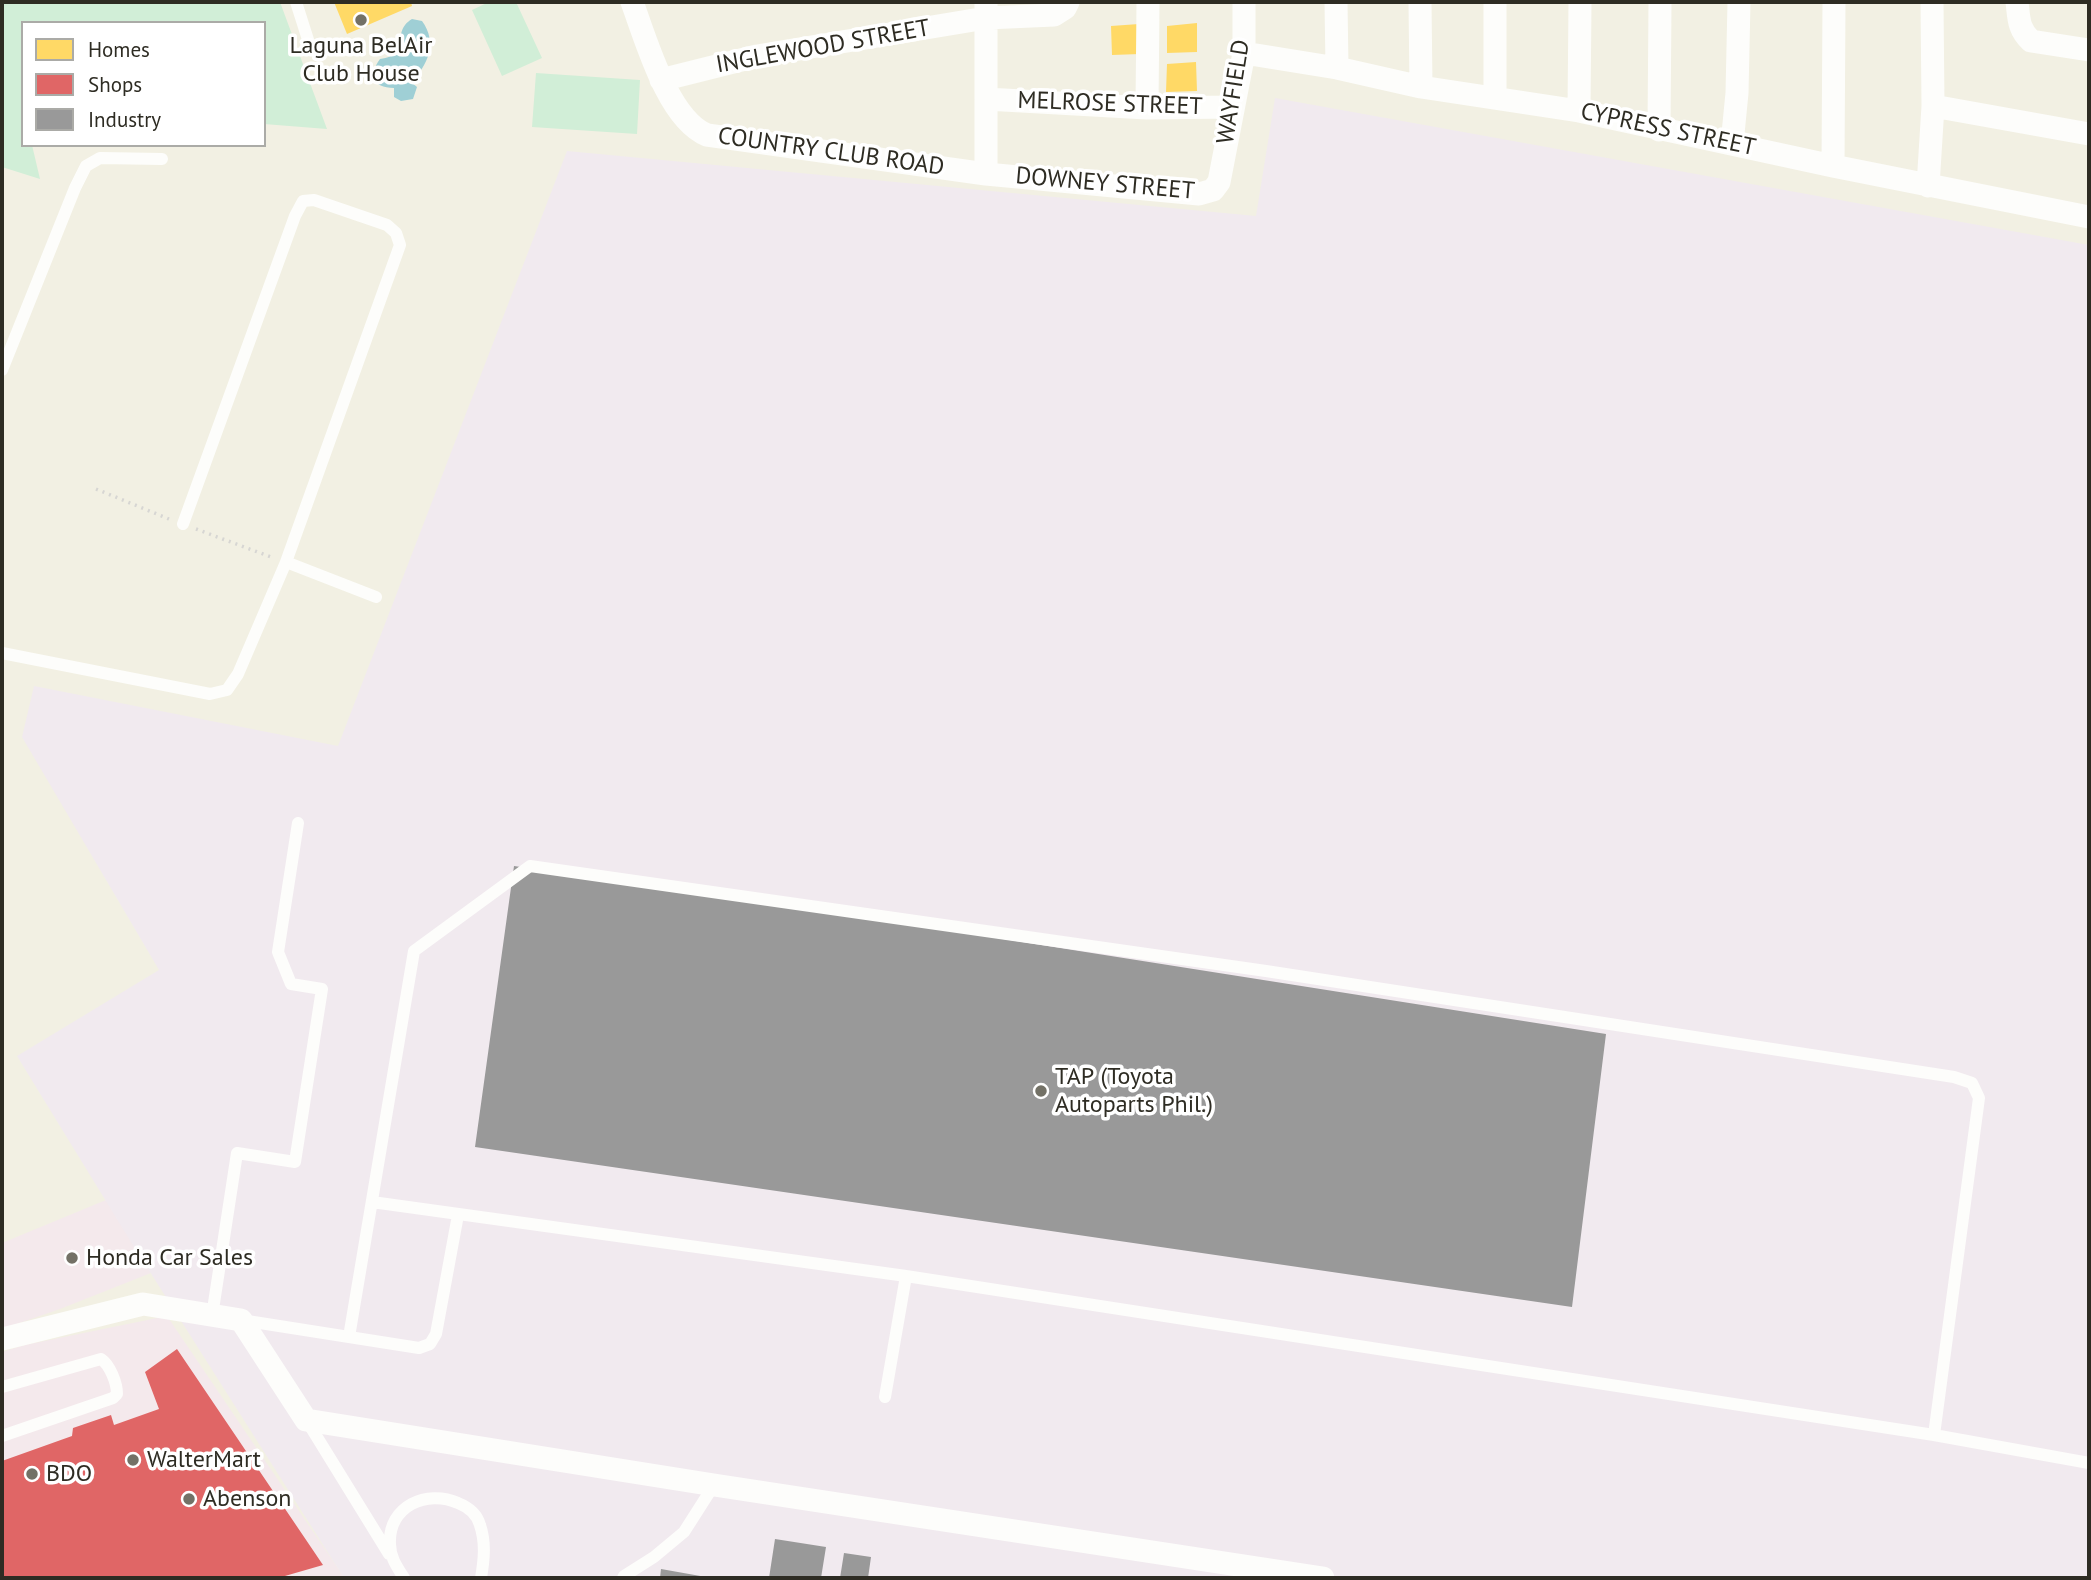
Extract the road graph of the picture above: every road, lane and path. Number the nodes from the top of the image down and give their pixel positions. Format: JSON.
{"nodes":[{"id":1,"x":296,"y":2,"type":"edge"},
{"id":2,"x":632,"y":2,"type":"edge"},
{"id":3,"x":1068,"y":2,"type":"edge"},
{"id":4,"x":1148,"y":2,"type":"edge"},
{"id":5,"x":1244,"y":2,"type":"edge"},
{"id":6,"x":1336,"y":2,"type":"edge"},
{"id":7,"x":1420,"y":2,"type":"edge"},
{"id":8,"x":1494,"y":2,"type":"edge"},
{"id":9,"x":1580,"y":2,"type":"edge"},
{"id":10,"x":1660,"y":2,"type":"edge"},
{"id":11,"x":1739,"y":2,"type":"edge"},
{"id":12,"x":1834,"y":2,"type":"edge"},
{"id":13,"x":1932,"y":2,"type":"edge"},
{"id":14,"x":2017,"y":2,"type":"edge"},
{"id":15,"x":986,"y":10,"type":"edge"},
{"id":16,"x":310,"y":46,"type":"dead end"},
{"id":17,"x":2089,"y":50,"type":"edge"},
{"id":18,"x":1244,"y":52,"type":"junction"},
{"id":19,"x":1337,"y":68,"type":"junction"},
{"id":20,"x":661,"y":80,"type":"junction"},
{"id":21,"x":1421,"y":87,"type":"junction"},
{"id":22,"x":1495,"y":97,"type":"junction"},
{"id":23,"x":986,"y":99,"type":"junction"},
{"id":24,"x":1933,"y":106,"type":"junction"},
{"id":25,"x":1233,"y":107,"type":"junction"},
{"id":26,"x":1147,"y":108,"type":"junction"},
{"id":27,"x":1579,"y":111,"type":"junction"},
{"id":28,"x":1659,"y":130,"type":"junction"},
{"id":29,"x":2089,"y":134,"type":"edge"},
{"id":30,"x":1732,"y":144,"type":"junction"},
{"id":31,"x":162,"y":159,"type":"dead end"},
{"id":32,"x":1833,"y":166,"type":"junction"},
{"id":33,"x":986,"y":174,"type":"junction"},
{"id":34,"x":1219,"y":182,"type":"joint"},
{"id":35,"x":1928,"y":186,"type":"junction"},
{"id":36,"x":2089,"y":217,"type":"edge"},
{"id":37,"x":2,"y":370,"type":"edge"},
{"id":38,"x":183,"y":524,"type":"dead end"},
{"id":39,"x":286,"y":562,"type":"junction"},
{"id":40,"x":376,"y":597,"type":"dead end"},
{"id":41,"x":2,"y":653,"type":"edge"},
{"id":42,"x":298,"y":823,"type":"dead end"},
{"id":43,"x":372,"y":1202,"type":"junction"},
{"id":44,"x":458,"y":1215,"type":"junction"},
{"id":45,"x":906,"y":1276,"type":"junction"},
{"id":46,"x":212,"y":1315,"type":"junction"},
{"id":47,"x":241,"y":1320,"type":"junction"},
{"id":48,"x":349,"y":1338,"type":"junction"},
{"id":49,"x":2,"y":1339,"type":"edge"},
{"id":50,"x":2,"y":1387,"type":"edge"},
{"id":51,"x":885,"y":1397,"type":"dead end"},
{"id":52,"x":306,"y":1420,"type":"junction"},
{"id":53,"x":1934,"y":1435,"type":"junction"},
{"id":54,"x":2,"y":1436,"type":"edge"},
{"id":55,"x":2089,"y":1464,"type":"edge"},
{"id":56,"x":714,"y":1485,"type":"junction"},
{"id":57,"x":393,"y":1562,"type":"junction"},
{"id":58,"x":404,"y":1578,"type":"edge"},
{"id":59,"x":481,"y":1578,"type":"edge"},
{"id":60,"x":623,"y":1578,"type":"edge"},
{"id":61,"x":1323,"y":1578,"type":"edge"}],
"edges":[{"from":1,"to":16,"type":"lane"},
{"from":2,"to":20,"type":"street","name":"COUNTRY CLUB ROAD"},
{"from":3,"to":15,"type":"street","name":"INGLEWOOD STREET"},
{"from":4,"to":26,"type":"street"},
{"from":5,"to":18,"type":"street","name":"WAYFIELD"},
{"from":6,"to":19,"type":"street"},
{"from":7,"to":21,"type":"street"},
{"from":8,"to":22,"type":"street"},
{"from":9,"to":27,"type":"street"},
{"from":10,"to":28,"type":"street"},
{"from":11,"to":30,"type":"street"},
{"from":12,"to":32,"type":"street"},
{"from":13,"to":24,"type":"street"},
{"from":14,"to":17,"type":"street"},
{"from":15,"to":20,"type":"street","name":"INGLEWOOD STREET"},
{"from":15,"to":23,"type":"street"},
{"from":18,"to":19,"type":"street","name":"CYPRESS STREET"},
{"from":18,"to":25,"type":"street","name":"WAYFIELD"},
{"from":19,"to":21,"type":"street","name":"CYPRESS STREET"},
{"from":20,"to":33,"type":"street","name":"COUNTRY CLUB ROAD"},
{"from":21,"to":22,"type":"street","name":"CYPRESS STREET"},
{"from":22,"to":27,"type":"street","name":"CYPRESS STREET"},
{"from":23,"to":26,"type":"street","name":"MELROSE STREET"},
{"from":23,"to":33,"type":"street"},
{"from":24,"to":29,"type":"street"},
{"from":24,"to":35,"type":"street"},
{"from":25,"to":26,"type":"street","name":"MELROSE STREET"},
{"from":25,"to":34,"type":"street","name":"WAYFIELD"},
{"from":27,"to":28,"type":"street","name":"CYPRESS STREET"},
{"from":28,"to":30,"type":"street","name":"CYPRESS STREET"},
{"from":30,"to":32,"type":"street","name":"CYPRESS STREET"},
{"from":31,"to":37,"type":"lane"},
{"from":32,"to":35,"type":"street","name":"CYPRESS STREET"},
{"from":33,"to":34,"type":"street","name":"DOWNEY STREET"},
{"from":35,"to":36,"type":"street","name":"CYPRESS STREET"},
{"from":38,"to":39,"type":"lane"},
{"from":39,"to":40,"type":"lane"},
{"from":39,"to":41,"type":"lane"},
{"from":42,"to":46,"type":"lane"},
{"from":43,"to":44,"type":"lane"},
{"from":43,"to":48,"type":"lane"},
{"from":43,"to":53,"type":"lane"},
{"from":44,"to":45,"type":"lane"},
{"from":44,"to":48,"type":"lane"},
{"from":45,"to":51,"type":"lane"},
{"from":45,"to":53,"type":"lane"},
{"from":46,"to":47,"type":"street"},
{"from":46,"to":49,"type":"street"},
{"from":47,"to":48,"type":"lane"},
{"from":47,"to":52,"type":"street"},
{"from":50,"to":54,"type":"lane"},
{"from":52,"to":56,"type":"street"},
{"from":52,"to":57,"type":"lane"},
{"from":53,"to":55,"type":"lane"},
{"from":56,"to":60,"type":"lane"},
{"from":56,"to":61,"type":"street"},
{"from":57,"to":58,"type":"lane"},
{"from":57,"to":59,"type":"lane"}]}
